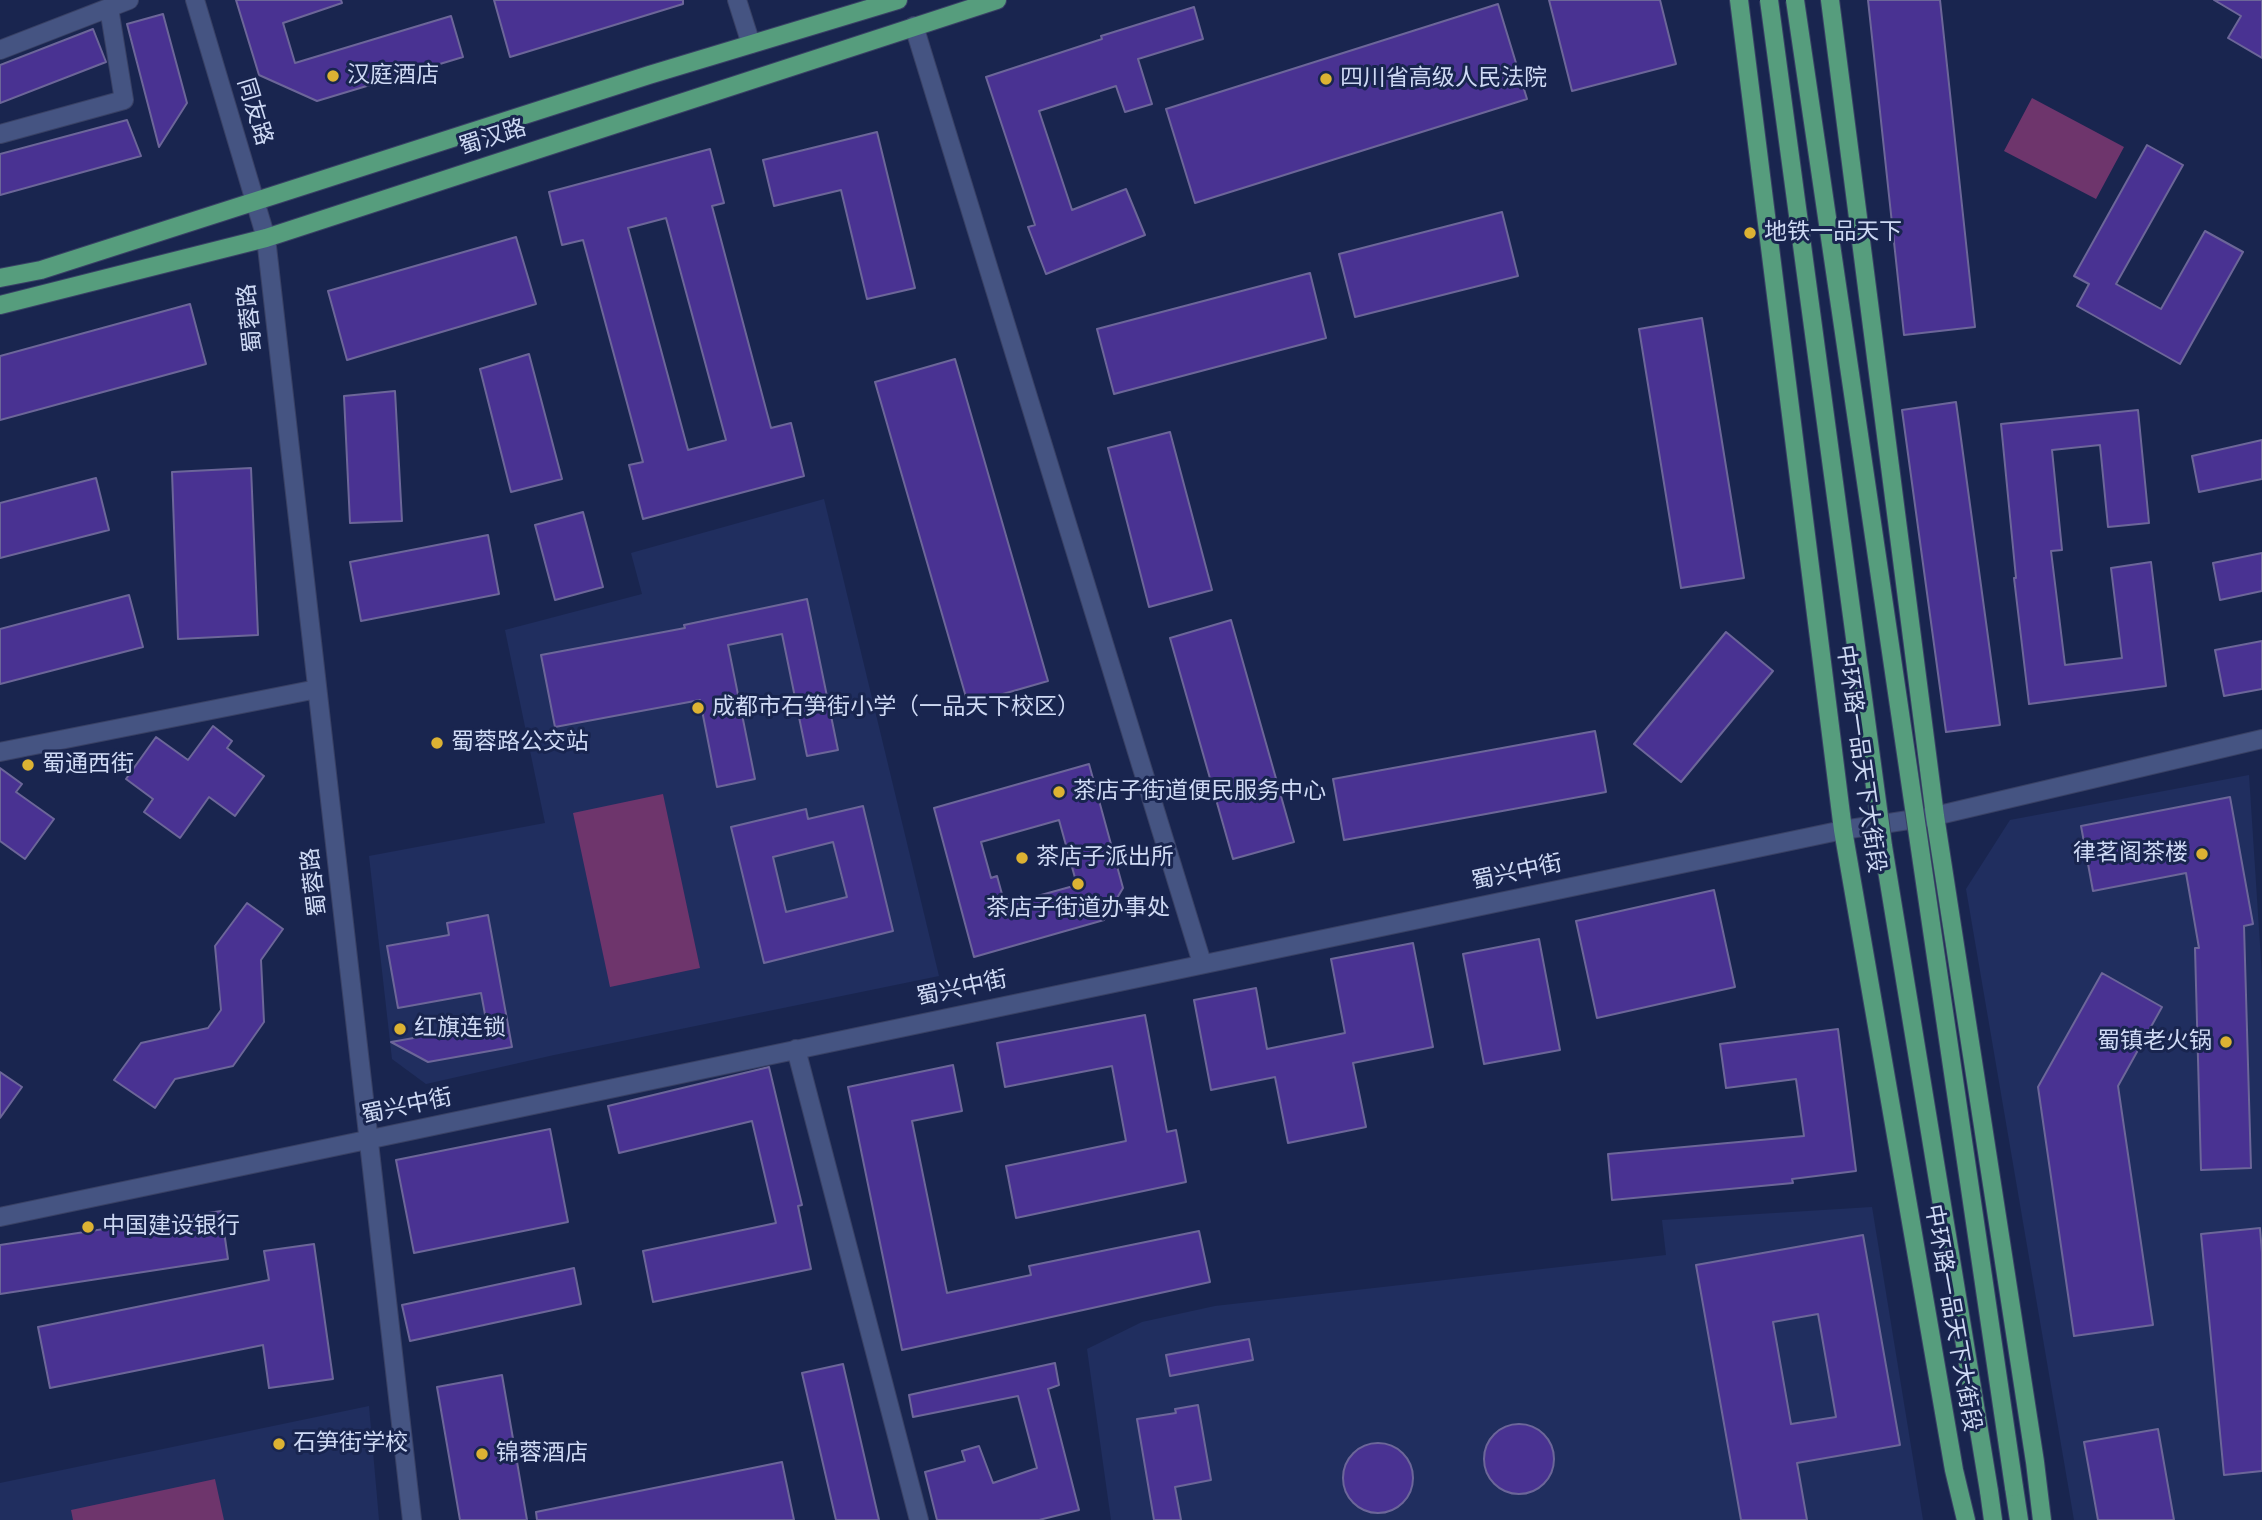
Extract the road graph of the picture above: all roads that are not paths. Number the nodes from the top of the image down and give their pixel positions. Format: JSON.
{"nodes":[{"id":1,"x":129,"y":0,"type":"edge"},
{"id":2,"x":195,"y":0,"type":"edge"},
{"id":3,"x":737,"y":0,"type":"edge"},
{"id":4,"x":898,"y":0,"type":"edge"},
{"id":5,"x":997,"y":0,"type":"edge"},
{"id":6,"x":1739,"y":0,"type":"edge"},
{"id":7,"x":1769,"y":0,"type":"edge"},
{"id":8,"x":1795,"y":0,"type":"edge"},
{"id":9,"x":1830,"y":0,"type":"edge"},
{"id":10,"x":109,"y":8,"type":"junction"},
{"id":11,"x":914,"y":26,"type":"junction"},
{"id":12,"x":751,"y":44,"type":"junction"},
{"id":13,"x":0,"y":50,"type":"edge"},
{"id":14,"x":0,"y":134,"type":"edge"},
{"id":15,"x":255,"y":201,"type":"junction"},
{"id":16,"x":266,"y":238,"type":"junction"},
{"id":17,"x":0,"y":278,"type":"edge"},
{"id":18,"x":0,"y":305,"type":"edge"},
{"id":19,"x":317,"y":689,"type":"junction"},
{"id":20,"x":2262,"y":740,"type":"edge"},
{"id":21,"x":0,"y":752,"type":"edge"},
{"id":22,"x":1936,"y":816,"type":"junction"},
{"id":23,"x":1843,"y":830,"type":"junction"},
{"id":24,"x":1202,"y":963,"type":"junction"},
{"id":25,"x":796,"y":1049,"type":"junction"},
{"id":26,"x":370,"y":1140,"type":"junction"},
{"id":27,"x":0,"y":1217,"type":"edge"},
{"id":28,"x":412,"y":1520,"type":"edge"},
{"id":29,"x":919,"y":1520,"type":"edge"},
{"id":30,"x":1966,"y":1520,"type":"edge"},
{"id":31,"x":1993,"y":1520,"type":"edge"},
{"id":32,"x":2019,"y":1520,"type":"edge"},
{"id":33,"x":2042,"y":1520,"type":"edge"}],
"edges":[{"from":1,"to":10,"type":"street"},
{"from":2,"to":15,"type":"street","name":"同友路"},
{"from":3,"to":12,"type":"street"},
{"from":4,"to":12,"type":"main road","name":"蜀汉路"},
{"from":5,"to":11,"type":"main road","name":"蜀汉路"},
{"from":6,"to":23,"type":"main road","name":"中环路一品天下大街段"},
{"from":7,"to":31,"type":"main road","bridge":true},
{"from":8,"to":32,"type":"main road","bridge":true},
{"from":9,"to":22,"type":"main road"},
{"from":10,"to":13,"type":"street"},
{"from":10,"to":14,"type":"street"},
{"from":11,"to":16,"type":"main road","name":"蜀汉路"},
{"from":11,"to":24,"type":"street"},
{"from":12,"to":15,"type":"main road","name":"蜀汉路"},
{"from":15,"to":16,"type":"street","name":"同友路"},
{"from":15,"to":17,"type":"main road","name":"蜀汉路"},
{"from":16,"to":18,"type":"main road","name":"蜀汉路"},
{"from":16,"to":19,"type":"street","name":"蜀蓉路"},
{"from":19,"to":21,"type":"street"},
{"from":19,"to":26,"type":"street","name":"蜀蓉路"},
{"from":20,"to":22,"type":"street","name":"蜀兴中街"},
{"from":22,"to":23,"type":"street","name":"蜀兴中街"},
{"from":22,"to":33,"type":"main road"},
{"from":23,"to":24,"type":"street","name":"蜀兴中街"},
{"from":23,"to":30,"type":"main road","name":"中环路一品天下大街段"},
{"from":24,"to":25,"type":"street","name":"蜀兴中街"},
{"from":25,"to":26,"type":"street","name":"蜀兴中街"},
{"from":25,"to":29,"type":"street"},
{"from":26,"to":27,"type":"street","name":"蜀兴中街"},
{"from":26,"to":28,"type":"street","name":"蜀蓉路"}]}
